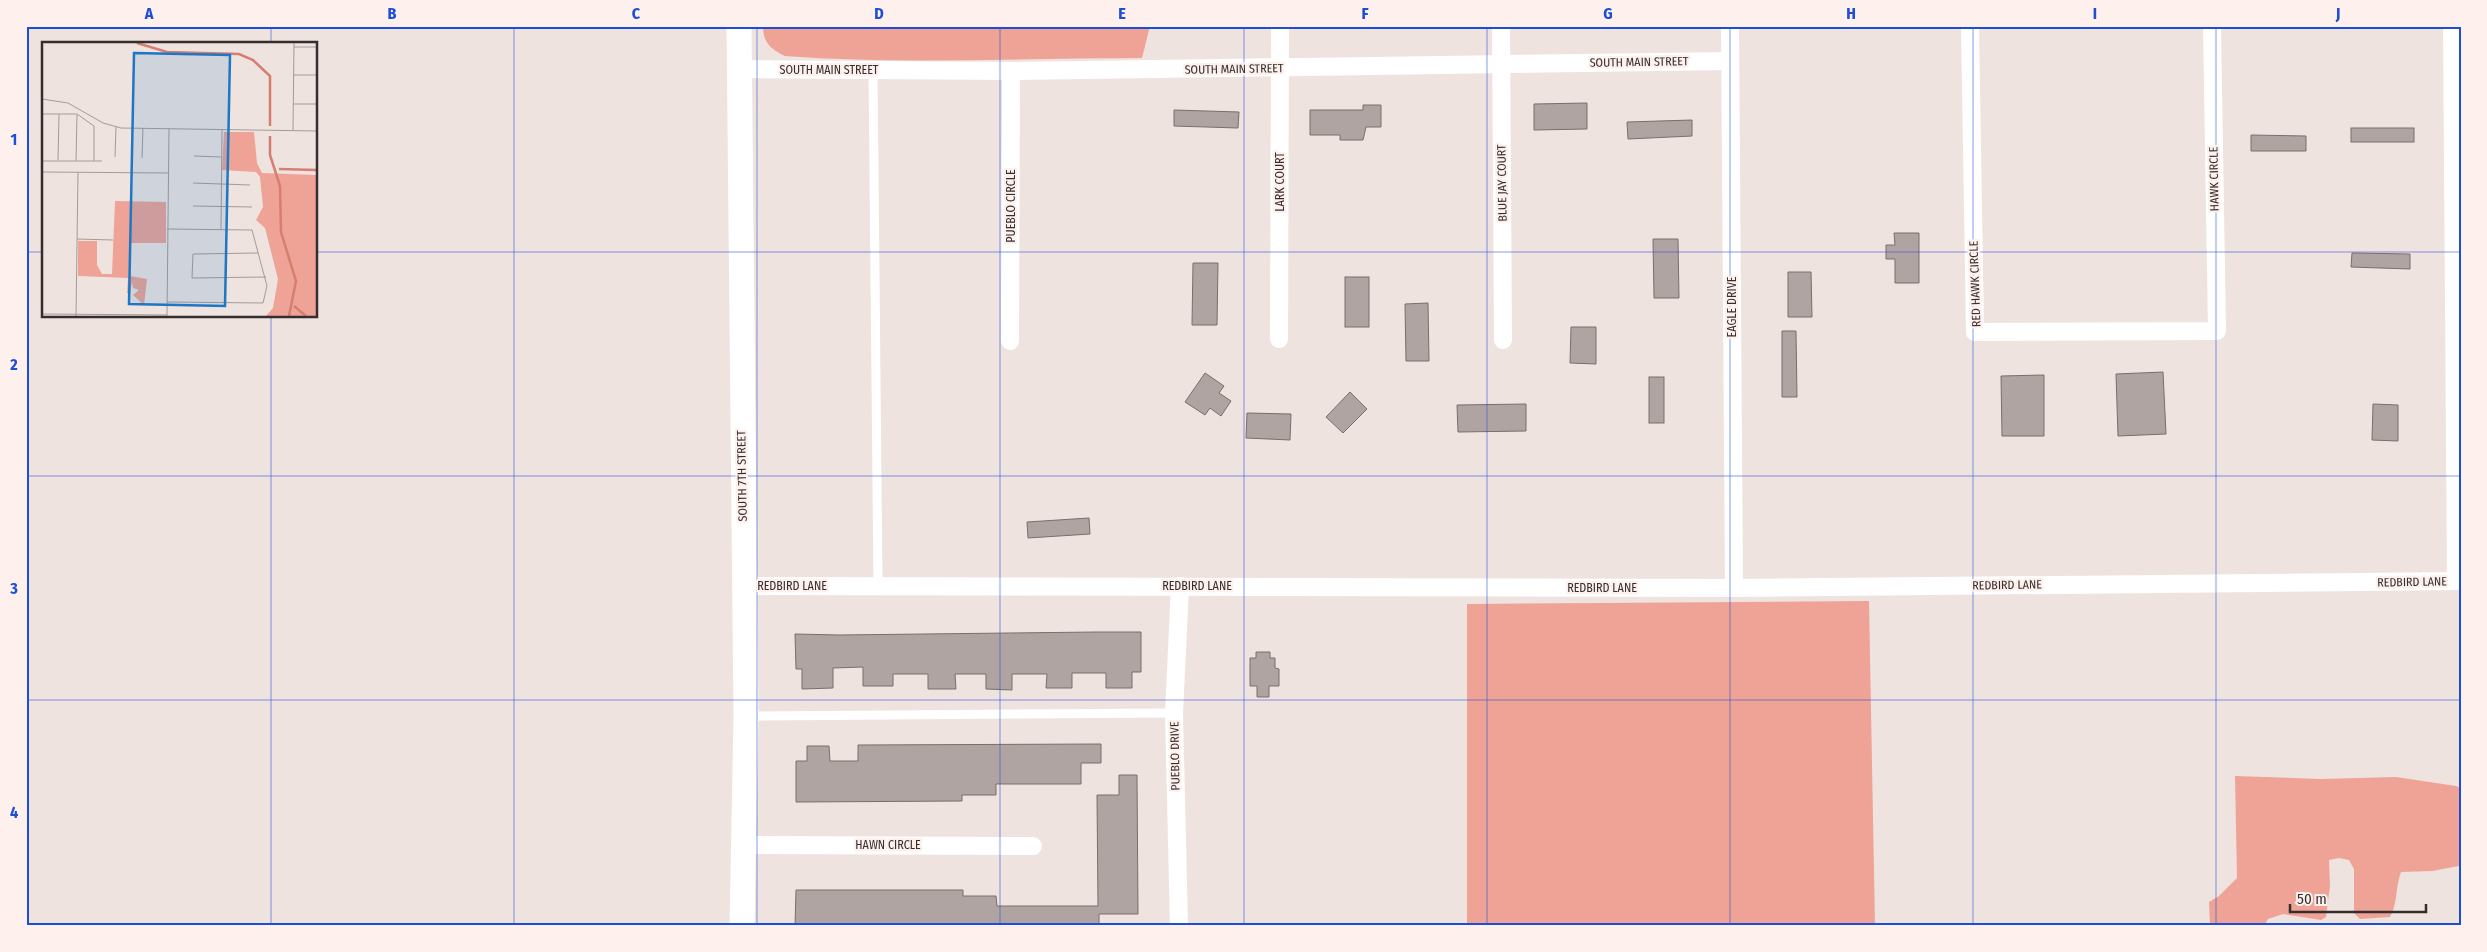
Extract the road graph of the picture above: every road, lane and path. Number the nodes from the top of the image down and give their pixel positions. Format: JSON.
{"nodes":[{"id":1,"x":738,"y":26,"type":"edge"},
{"id":2,"x":1280,"y":26,"type":"edge"},
{"id":3,"x":1501,"y":26,"type":"edge"},
{"id":4,"x":1730,"y":26,"type":"edge"},
{"id":5,"x":1970,"y":26,"type":"edge"},
{"id":6,"x":2212,"y":26,"type":"edge"},
{"id":7,"x":2452,"y":26,"type":"edge"},
{"id":8,"x":1730,"y":62,"type":"junction"},
{"id":9,"x":1500,"y":64,"type":"junction"},
{"id":10,"x":1281,"y":68,"type":"junction"},
{"id":11,"x":738,"y":69,"type":"junction"},
{"id":12,"x":873,"y":70,"type":"junction"},
{"id":13,"x":1011,"y":71,"type":"junction"},
{"id":14,"x":2217,"y":331,"type":"joint"},
{"id":15,"x":1279,"y":339,"type":"dead end"},
{"id":16,"x":1503,"y":340,"type":"dead end"},
{"id":17,"x":1010,"y":341,"type":"dead end"},
{"id":18,"x":2459,"y":581,"type":"edge"},
{"id":19,"x":744,"y":586,"type":"junction"},
{"id":20,"x":878,"y":586,"type":"junction"},
{"id":21,"x":1180,"y":586,"type":"junction"},
{"id":22,"x":1734,"y":588,"type":"junction"},
{"id":23,"x":1174,"y":713,"type":"junction"},
{"id":24,"x":746,"y":716,"type":"junction"},
{"id":25,"x":743,"y":845,"type":"junction"},
{"id":26,"x":1033,"y":846,"type":"dead end"},
{"id":27,"x":742,"y":926,"type":"edge"},
{"id":28,"x":1179,"y":926,"type":"edge"}],
"edges":[{"from":1,"to":11,"type":"main road","name":"SOUTH 7TH STREET"},
{"from":2,"to":10,"type":"street","name":"LARK COURT"},
{"from":3,"to":9,"type":"street","name":"BLUE JAY COURT"},
{"from":4,"to":8,"type":"street","name":"EAGLE DRIVE"},
{"from":5,"to":14,"type":"street","name":"RED HAWK CIRCLE"},
{"from":6,"to":14,"type":"street","name":"HAWK CIRCLE"},
{"from":7,"to":18,"type":"street"},
{"from":8,"to":9,"type":"street","name":"SOUTH MAIN STREET"},
{"from":8,"to":22,"type":"street","name":"EAGLE DRIVE"},
{"from":9,"to":10,"type":"street","name":"SOUTH MAIN STREET"},
{"from":9,"to":16,"type":"street","name":"BLUE JAY COURT"},
{"from":10,"to":13,"type":"street","name":"SOUTH MAIN STREET"},
{"from":10,"to":15,"type":"street","name":"LARK COURT"},
{"from":11,"to":12,"type":"street","name":"SOUTH MAIN STREET"},
{"from":11,"to":19,"type":"main road","name":"SOUTH 7TH STREET"},
{"from":12,"to":13,"type":"street","name":"SOUTH MAIN STREET"},
{"from":12,"to":20,"type":"lane"},
{"from":13,"to":17,"type":"street","name":"PUEBLO CIRCLE"},
{"from":18,"to":22,"type":"street","name":"REDBIRD LANE"},
{"from":19,"to":20,"type":"street","name":"REDBIRD LANE"},
{"from":19,"to":24,"type":"main road","name":"SOUTH 7TH STREET"},
{"from":20,"to":21,"type":"street","name":"REDBIRD LANE"},
{"from":21,"to":22,"type":"street","name":"REDBIRD LANE"},
{"from":21,"to":23,"type":"street","name":"PUEBLO DRIVE"},
{"from":23,"to":24,"type":"lane"},
{"from":23,"to":28,"type":"street","name":"PUEBLO DRIVE"},
{"from":24,"to":25,"type":"main road","name":"SOUTH 7TH STREET"},
{"from":25,"to":26,"type":"street","name":"HAWN CIRCLE"},
{"from":25,"to":27,"type":"main road","name":"SOUTH 7TH STREET"}]}
